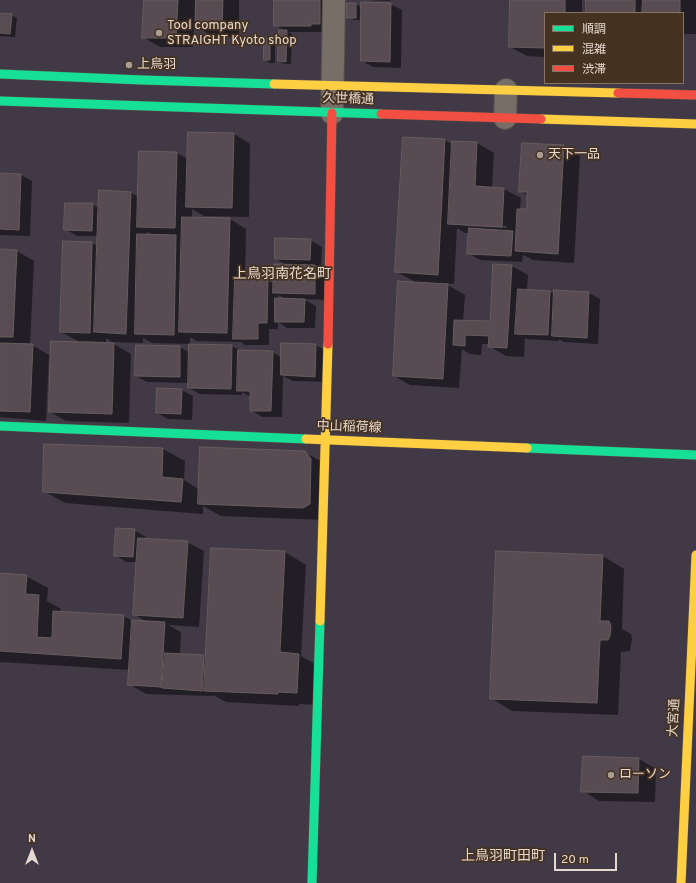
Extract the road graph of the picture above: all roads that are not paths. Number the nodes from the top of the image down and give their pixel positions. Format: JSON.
{"nodes":[{"id":1,"x":334,"y":0,"type":"edge"},
{"id":2,"x":0,"y":74,"type":"edge"},
{"id":3,"x":142,"y":80,"type":"junction"},
{"id":4,"x":333,"y":85,"type":"junction"},
{"id":5,"x":506,"y":90,"type":"junction"},
{"id":6,"x":696,"y":95,"type":"edge"},
{"id":7,"x":0,"y":101,"type":"edge"},
{"id":8,"x":142,"y":106,"type":"junction"},
{"id":9,"x":332,"y":113,"type":"junction"},
{"id":10,"x":505,"y":118,"type":"junction"},
{"id":11,"x":696,"y":124,"type":"edge"},
{"id":12,"x":0,"y":426,"type":"edge"},
{"id":13,"x":326,"y":440,"type":"junction"},
{"id":14,"x":696,"y":455,"type":"edge"},
{"id":15,"x":696,"y":555,"type":"edge"},
{"id":16,"x":312,"y":883,"type":"edge"},
{"id":17,"x":681,"y":883,"type":"edge"}],
"edges":[{"from":1,"to":4,"type":"street"},
{"from":2,"to":3,"type":"street","name":"久世橋通"},
{"from":3,"to":4,"type":"street","name":"久世橋通"},
{"from":3,"to":8,"type":"street"},
{"from":4,"to":5,"type":"street","name":"久世橋通"},
{"from":4,"to":9,"type":"street"},
{"from":5,"to":6,"type":"street","name":"久世橋通"},
{"from":5,"to":10,"type":"street"},
{"from":7,"to":8,"type":"street","name":"久世橋通"},
{"from":8,"to":9,"type":"street","name":"久世橋通"},
{"from":9,"to":10,"type":"street","name":"久世橋通"},
{"from":9,"to":13,"type":"street"},
{"from":10,"to":11,"type":"street","name":"久世橋通"},
{"from":12,"to":13,"type":"street","name":"中山稲荷線"},
{"from":13,"to":14,"type":"street","name":"中山稲荷線"},
{"from":13,"to":16,"type":"street"},
{"from":15,"to":17,"type":"street","name":"大宮通"}]}
